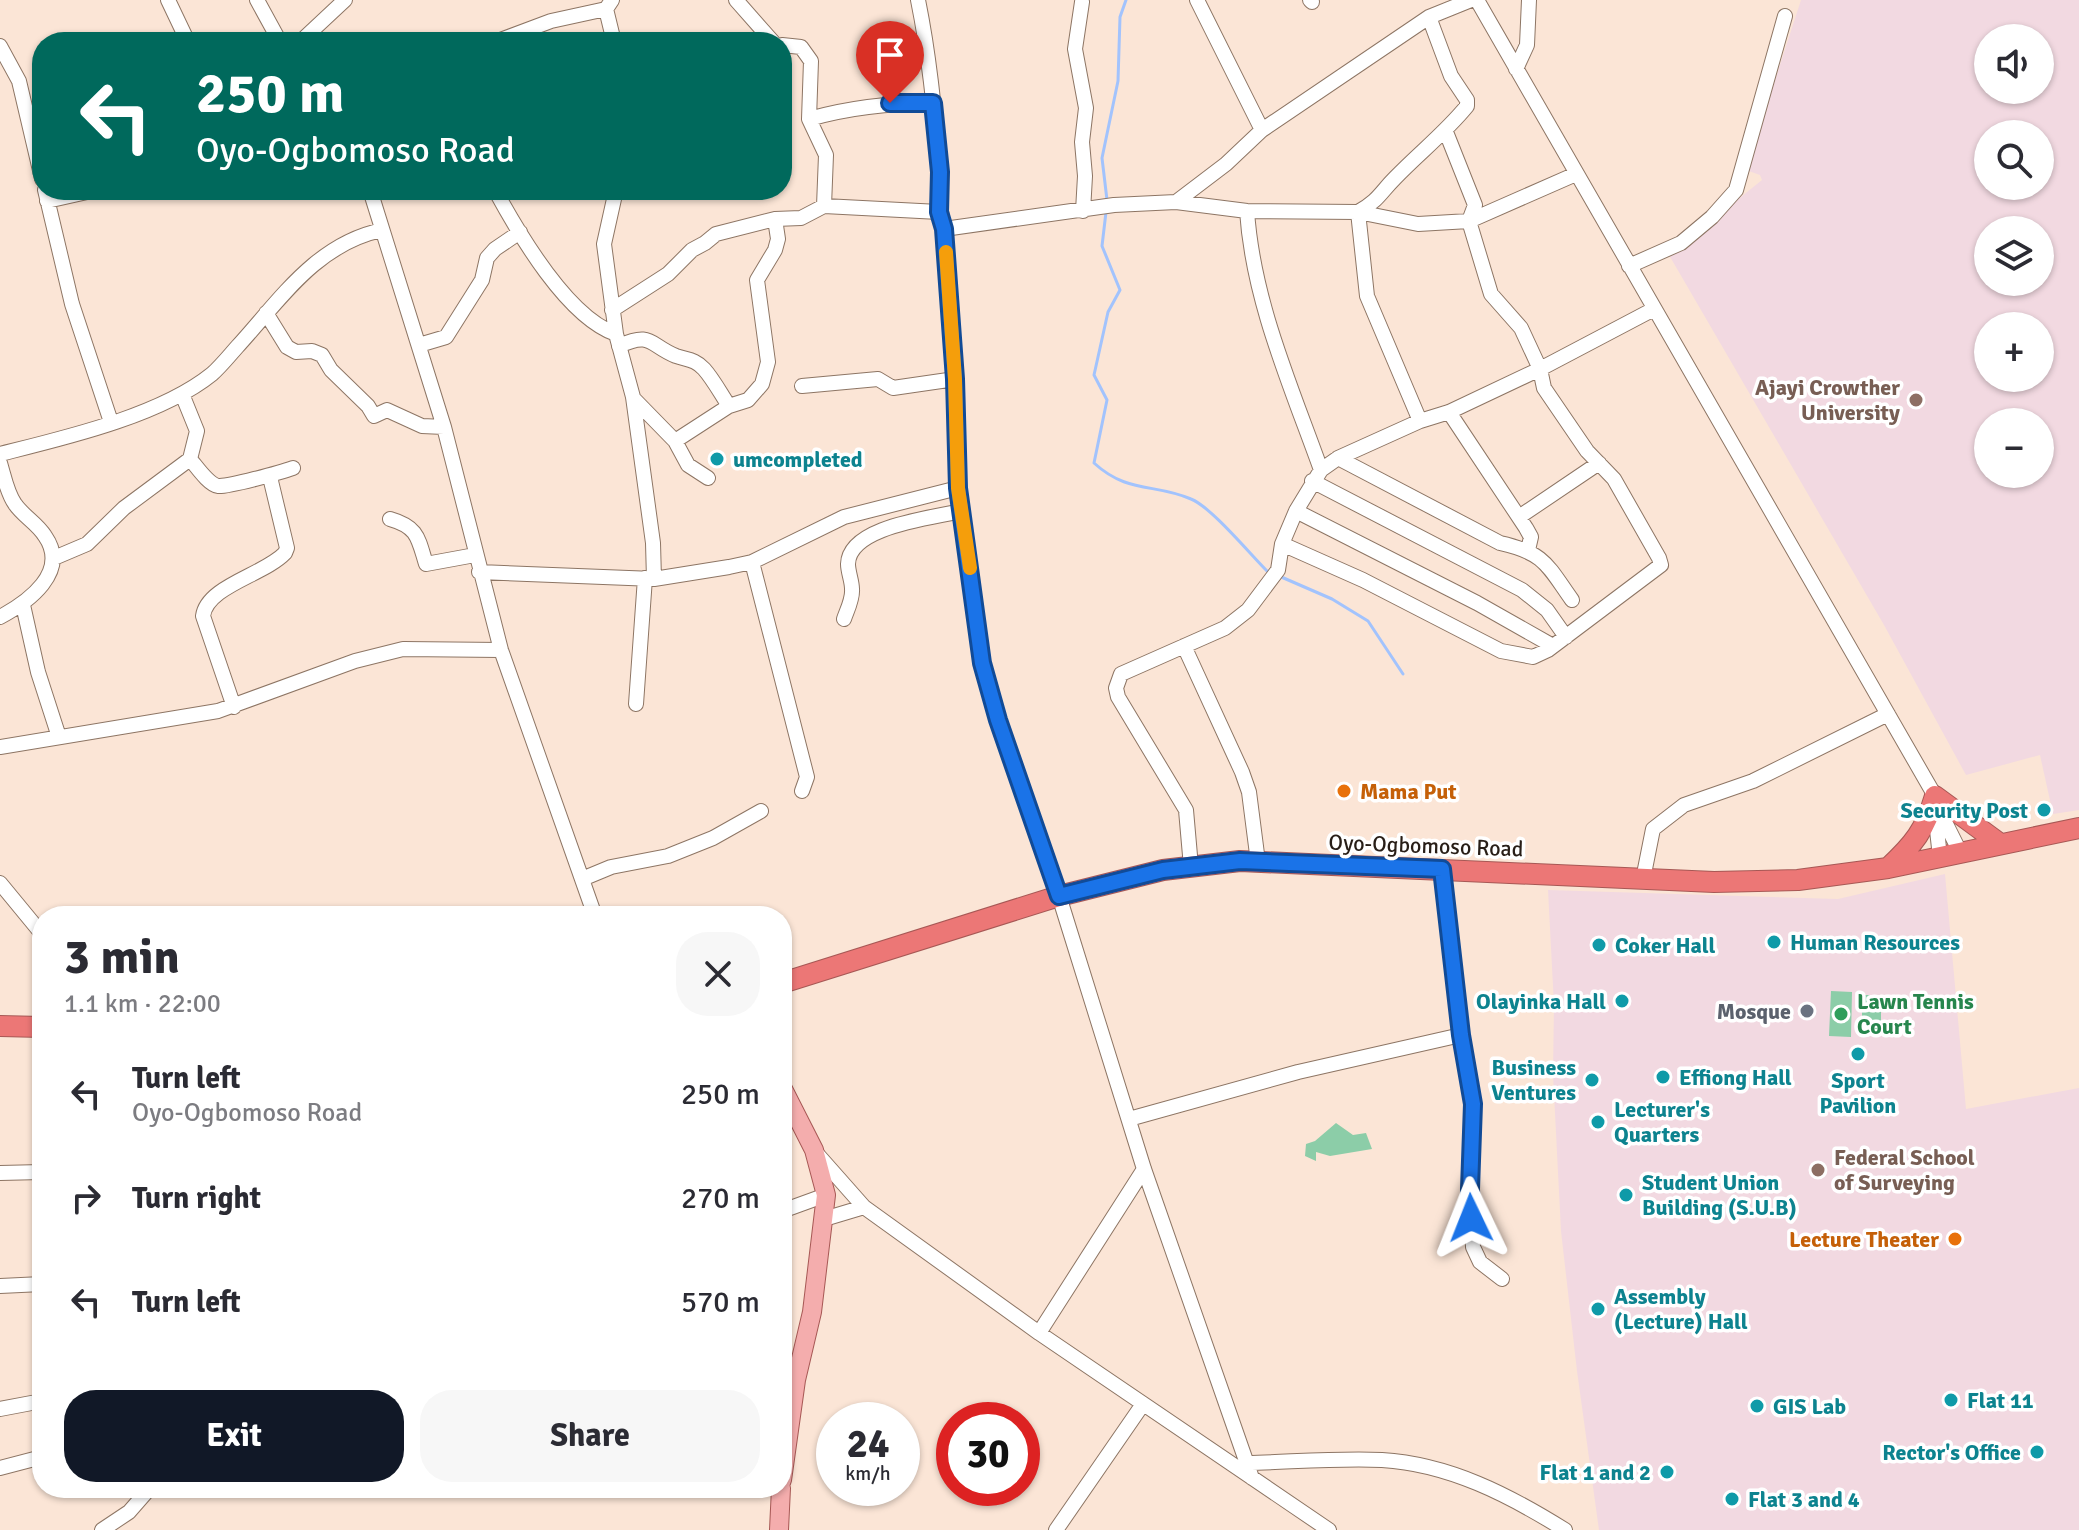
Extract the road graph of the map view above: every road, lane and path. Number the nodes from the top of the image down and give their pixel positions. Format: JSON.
{"nodes":[{"id":1,"x":168,"y":0,"type":"edge"},
{"id":2,"x":257,"y":0,"type":"edge"},
{"id":3,"x":345,"y":0,"type":"edge"},
{"id":4,"x":737,"y":0,"type":"edge"},
{"id":5,"x":918,"y":0,"type":"edge"},
{"id":6,"x":1197,"y":0,"type":"edge"},
{"id":7,"x":1474,"y":0,"type":"edge"},
{"id":8,"x":1529,"y":0,"type":"edge"},
{"id":9,"x":1082,"y":2,"type":"edge"},
{"id":10,"x":609,"y":5,"type":"edge"},
{"id":11,"x":1785,"y":16,"type":"dead end"},
{"id":12,"x":1429,"y":17,"type":"junction"},
{"id":13,"x":183,"y":32,"type":"edge"},
{"id":14,"x":275,"y":32,"type":"edge"},
{"id":15,"x":311,"y":32,"type":"edge"},
{"id":16,"x":522,"y":32,"type":"edge"},
{"id":17,"x":613,"y":32,"type":"edge"},
{"id":18,"x":764,"y":32,"type":"edge"},
{"id":19,"x":0,"y":46,"type":"edge"},
{"id":20,"x":792,"y":46,"type":"edge"},
{"id":21,"x":1516,"y":69,"type":"junction"},
{"id":22,"x":933,"y":103,"type":"junction"},
{"id":23,"x":809,"y":119,"type":"junction"},
{"id":24,"x":1262,"y":130,"type":"junction"},
{"id":25,"x":1446,"y":132,"type":"junction"},
{"id":26,"x":32,"y":136,"type":"edge"},
{"id":27,"x":1576,"y":174,"type":"junction"},
{"id":28,"x":47,"y":200,"type":"edge"},
{"id":29,"x":373,"y":200,"type":"edge"},
{"id":30,"x":501,"y":200,"type":"edge"},
{"id":31,"x":614,"y":200,"type":"edge"},
{"id":32,"x":1176,"y":202,"type":"junction"},
{"id":33,"x":824,"y":206,"type":"junction"},
{"id":34,"x":1083,"y":211,"type":"junction"},
{"id":35,"x":1247,"y":211,"type":"junction"},
{"id":36,"x":939,"y":212,"type":"junction"},
{"id":37,"x":1358,"y":212,"type":"junction"},
{"id":38,"x":775,"y":219,"type":"junction"},
{"id":39,"x":1469,"y":221,"type":"junction"},
{"id":40,"x":944,"y":229,"type":"junction"},
{"id":41,"x":382,"y":230,"type":"junction"},
{"id":42,"x":520,"y":232,"type":"junction"},
{"id":43,"x":1629,"y":266,"type":"junction"},
{"id":44,"x":1654,"y":309,"type":"junction"},
{"id":45,"x":612,"y":310,"type":"junction"},
{"id":46,"x":266,"y":313,"type":"junction"},
{"id":47,"x":617,"y":340,"type":"junction"},
{"id":48,"x":419,"y":345,"type":"junction"},
{"id":49,"x":1540,"y":369,"type":"junction"},
{"id":50,"x":955,"y":379,"type":"junction"},
{"id":51,"x":802,"y":386,"type":"dead end"},
{"id":52,"x":182,"y":394,"type":"junction"},
{"id":53,"x":633,"y":397,"type":"junction"},
{"id":54,"x":729,"y":406,"type":"junction"},
{"id":55,"x":1449,"y":412,"type":"junction"},
{"id":56,"x":1420,"y":421,"type":"junction"},
{"id":57,"x":111,"y":422,"type":"junction"},
{"id":58,"x":444,"y":427,"type":"junction"},
{"id":59,"x":675,"y":441,"type":"junction"},
{"id":60,"x":0,"y":454,"type":"edge"},
{"id":61,"x":1338,"y":458,"type":"junction"},
{"id":62,"x":190,"y":459,"type":"junction"},
{"id":63,"x":0,"y":463,"type":"edge"},
{"id":64,"x":1599,"y":463,"type":"junction"},
{"id":65,"x":293,"y":468,"type":"dead end"},
{"id":66,"x":1317,"y":476,"type":"junction"},
{"id":67,"x":270,"y":477,"type":"junction"},
{"id":68,"x":708,"y":478,"type":"dead end"},
{"id":69,"x":958,"y":488,"type":"junction"},
{"id":70,"x":961,"y":511,"type":"junction"},
{"id":71,"x":1296,"y":511,"type":"junction"},
{"id":72,"x":1519,"y":517,"type":"junction"},
{"id":73,"x":390,"y":519,"type":"dead end"},
{"id":74,"x":1282,"y":544,"type":"junction"},
{"id":75,"x":1528,"y":550,"type":"junction"},
{"id":76,"x":475,"y":555,"type":"junction"},
{"id":77,"x":54,"y":558,"type":"junction"},
{"id":78,"x":752,"y":562,"type":"junction"},
{"id":79,"x":479,"y":572,"type":"junction"},
{"id":80,"x":649,"y":578,"type":"junction"},
{"id":81,"x":1572,"y":600,"type":"dead end"},
{"id":82,"x":23,"y":605,"type":"junction"},
{"id":83,"x":0,"y":617,"type":"edge"},
{"id":84,"x":844,"y":619,"type":"dead end"},
{"id":85,"x":1566,"y":637,"type":"junction"},
{"id":86,"x":1184,"y":646,"type":"junction"},
{"id":87,"x":1553,"y":646,"type":"junction"},
{"id":88,"x":501,"y":650,"type":"junction"},
{"id":89,"x":636,"y":704,"type":"dead end"},
{"id":90,"x":234,"y":707,"type":"junction"},
{"id":91,"x":1888,"y":714,"type":"junction"},
{"id":92,"x":59,"y":737,"type":"junction"},
{"id":93,"x":0,"y":747,"type":"edge"},
{"id":94,"x":802,"y":791,"type":"dead end"},
{"id":95,"x":1937,"y":803,"type":"junction"},
{"id":96,"x":761,"y":811,"type":"dead end"},
{"id":97,"x":2079,"y":828,"type":"edge"},
{"id":98,"x":1999,"y":843,"type":"junction"},
{"id":99,"x":1950,"y":854,"type":"junction"},
{"id":100,"x":1258,"y":862,"type":"junction"},
{"id":101,"x":1191,"y":867,"type":"junction"},
{"id":102,"x":1888,"y":868,"type":"junction"},
{"id":103,"x":1442,"y":869,"type":"junction"},
{"id":104,"x":582,"y":879,"type":"junction"},
{"id":105,"x":1643,"y":879,"type":"junction"},
{"id":106,"x":0,"y":883,"type":"edge"},
{"id":107,"x":1059,"y":896,"type":"junction"},
{"id":108,"x":591,"y":906,"type":"edge"},
{"id":109,"x":32,"y":922,"type":"edge"},
{"id":110,"x":792,"y":980,"type":"edge"},
{"id":111,"x":0,"y":1026,"type":"edge"},
{"id":112,"x":32,"y":1027,"type":"edge"},
{"id":113,"x":1461,"y":1035,"type":"junction"},
{"id":114,"x":792,"y":1107,"type":"edge"},
{"id":115,"x":1129,"y":1119,"type":"junction"},
{"id":116,"x":814,"y":1150,"type":"junction"},
{"id":117,"x":1144,"y":1169,"type":"junction"},
{"id":118,"x":32,"y":1172,"type":"edge"},
{"id":119,"x":0,"y":1173,"type":"edge"},
{"id":120,"x":826,"y":1195,"type":"junction"},
{"id":121,"x":792,"y":1207,"type":"edge"},
{"id":122,"x":864,"y":1207,"type":"junction"},
{"id":123,"x":824,"y":1219,"type":"junction"},
{"id":124,"x":1502,"y":1279,"type":"dead end"},
{"id":125,"x":32,"y":1284,"type":"edge"},
{"id":126,"x":0,"y":1286,"type":"edge"},
{"id":127,"x":1039,"y":1333,"type":"junction"},
{"id":128,"x":32,"y":1403,"type":"edge"},
{"id":129,"x":1143,"y":1404,"type":"junction"},
{"id":130,"x":0,"y":1409,"type":"edge"},
{"id":131,"x":792,"y":1409,"type":"edge"},
{"id":132,"x":32,"y":1460,"type":"edge"},
{"id":133,"x":0,"y":1468,"type":"edge"},
{"id":134,"x":1249,"y":1470,"type":"junction"},
{"id":135,"x":141,"y":1498,"type":"edge"},
{"id":136,"x":781,"y":1498,"type":"edge"},
{"id":137,"x":102,"y":1530,"type":"edge"},
{"id":138,"x":779,"y":1530,"type":"edge"},
{"id":139,"x":1056,"y":1530,"type":"edge"},
{"id":140,"x":1329,"y":1530,"type":"edge"},
{"id":141,"x":1565,"y":1530,"type":"edge"}],
"edges":[{"from":1,"to":13,"type":"street"},
{"from":2,"to":14,"type":"street"},
{"from":3,"to":15,"type":"street"},
{"from":4,"to":18,"type":"street"},
{"from":5,"to":22,"type":"street"},
{"from":6,"to":24,"type":"street"},
{"from":7,"to":12,"type":"street"},
{"from":7,"to":21,"type":"street"},
{"from":8,"to":21,"type":"street"},
{"from":9,"to":34,"type":"street"},
{"from":10,"to":16,"type":"street"},
{"from":10,"to":17,"type":"street"},
{"from":11,"to":43,"type":"street"},
{"from":12,"to":24,"type":"street"},
{"from":12,"to":25,"type":"street"},
{"from":19,"to":26,"type":"street"},
{"from":20,"to":23,"type":"street"},
{"from":21,"to":27,"type":"street"},
{"from":22,"to":23,"type":"street"},
{"from":22,"to":36,"type":"street"},
{"from":23,"to":33,"type":"street"},
{"from":24,"to":32,"type":"street"},
{"from":25,"to":37,"type":"street"},
{"from":25,"to":39,"type":"street"},
{"from":27,"to":39,"type":"street"},
{"from":27,"to":43,"type":"street"},
{"from":28,"to":57,"type":"street"},
{"from":29,"to":41,"type":"street"},
{"from":30,"to":42,"type":"street"},
{"from":31,"to":45,"type":"street"},
{"from":32,"to":34,"type":"street"},
{"from":32,"to":35,"type":"street"},
{"from":33,"to":36,"type":"street"},
{"from":33,"to":38,"type":"street"},
{"from":34,"to":40,"type":"street"},
{"from":35,"to":37,"type":"street"},
{"from":35,"to":66,"type":"street"},
{"from":36,"to":40,"type":"street"},
{"from":37,"to":39,"type":"street"},
{"from":37,"to":56,"type":"street"},
{"from":38,"to":45,"type":"street"},
{"from":38,"to":54,"type":"street"},
{"from":39,"to":49,"type":"street"},
{"from":40,"to":50,"type":"street"},
{"from":41,"to":46,"type":"street"},
{"from":41,"to":48,"type":"street"},
{"from":42,"to":47,"type":"street"},
{"from":42,"to":48,"type":"street"},
{"from":43,"to":44,"type":"street"},
{"from":44,"to":49,"type":"street"},
{"from":44,"to":91,"type":"street"},
{"from":45,"to":47,"type":"street"},
{"from":46,"to":52,"type":"street"},
{"from":46,"to":58,"type":"street"},
{"from":47,"to":53,"type":"street"},
{"from":47,"to":54,"type":"street"},
{"from":48,"to":58,"type":"street"},
{"from":49,"to":55,"type":"street"},
{"from":49,"to":64,"type":"street"},
{"from":50,"to":51,"type":"street"},
{"from":50,"to":69,"type":"street"},
{"from":52,"to":57,"type":"street"},
{"from":52,"to":62,"type":"street"},
{"from":53,"to":59,"type":"street"},
{"from":53,"to":80,"type":"street"},
{"from":54,"to":59,"type":"street"},
{"from":55,"to":56,"type":"street"},
{"from":55,"to":72,"type":"street"},
{"from":56,"to":61,"type":"street"},
{"from":57,"to":60,"type":"street"},
{"from":58,"to":76,"type":"street"},
{"from":59,"to":68,"type":"street"},
{"from":61,"to":66,"type":"street"},
{"from":61,"to":75,"type":"street"},
{"from":62,"to":67,"type":"street"},
{"from":62,"to":77,"type":"street"},
{"from":63,"to":77,"type":"street"},
{"from":64,"to":72,"type":"street"},
{"from":64,"to":85,"type":"street"},
{"from":65,"to":67,"type":"street"},
{"from":66,"to":71,"type":"street"},
{"from":66,"to":85,"type":"street"},
{"from":67,"to":90,"type":"street"},
{"from":69,"to":70,"type":"street"},
{"from":69,"to":78,"type":"street"},
{"from":70,"to":84,"type":"street"},
{"from":70,"to":107,"type":"street"},
{"from":71,"to":74,"type":"street"},
{"from":71,"to":87,"type":"street"},
{"from":72,"to":75,"type":"street"},
{"from":73,"to":76,"type":"street"},
{"from":74,"to":86,"type":"street"},
{"from":74,"to":87,"type":"street"},
{"from":75,"to":81,"type":"street"},
{"from":76,"to":79,"type":"street"},
{"from":77,"to":82,"type":"street"},
{"from":78,"to":80,"type":"street"},
{"from":78,"to":94,"type":"street"},
{"from":79,"to":80,"type":"street"},
{"from":79,"to":88,"type":"street"},
{"from":80,"to":89,"type":"street"},
{"from":82,"to":83,"type":"street"},
{"from":82,"to":92,"type":"street"},
{"from":85,"to":87,"type":"street"},
{"from":86,"to":100,"type":"street"},
{"from":86,"to":101,"type":"street"},
{"from":88,"to":90,"type":"street"},
{"from":88,"to":104,"type":"street"},
{"from":90,"to":92,"type":"street"},
{"from":91,"to":95,"type":"street"},
{"from":91,"to":105,"type":"street"},
{"from":92,"to":93,"type":"street"},
{"from":95,"to":98,"type":"highway"},
{"from":95,"to":99,"type":"street"},
{"from":95,"to":102,"type":"highway"},
{"from":96,"to":104,"type":"street"},
{"from":97,"to":98,"type":"highway","name":"Oyo-Ogbomoso Road"},
{"from":98,"to":99,"type":"highway","name":"Oyo-Ogbomoso Road"},
{"from":99,"to":102,"type":"highway","name":"Oyo-Ogbomoso Road"},
{"from":100,"to":101,"type":"highway","name":"Oyo-Ogbomoso Road"},
{"from":100,"to":103,"type":"highway","name":"Oyo-Ogbomoso Road"},
{"from":101,"to":107,"type":"highway","name":"Oyo-Ogbomoso Road"},
{"from":102,"to":105,"type":"highway","name":"Oyo-Ogbomoso Road"},
{"from":103,"to":105,"type":"highway","name":"Oyo-Ogbomoso Road"},
{"from":103,"to":113,"type":"street"},
{"from":104,"to":108,"type":"street"},
{"from":106,"to":109,"type":"street"},
{"from":107,"to":110,"type":"highway","name":"Oyo-Ogbomoso Road"},
{"from":107,"to":115,"type":"street"},
{"from":111,"to":112,"type":"highway"},
{"from":113,"to":115,"type":"street"},
{"from":113,"to":124,"type":"street"},
{"from":114,"to":116,"type":"main road"},
{"from":115,"to":117,"type":"street"},
{"from":116,"to":120,"type":"main road"},
{"from":116,"to":122,"type":"street"},
{"from":117,"to":127,"type":"street"},
{"from":117,"to":134,"type":"street"},
{"from":118,"to":119,"type":"street"},
{"from":120,"to":121,"type":"street"},
{"from":120,"to":123,"type":"main road"},
{"from":122,"to":123,"type":"street"},
{"from":122,"to":127,"type":"street"},
{"from":123,"to":131,"type":"main road"},
{"from":125,"to":126,"type":"street"},
{"from":127,"to":129,"type":"street"},
{"from":128,"to":130,"type":"street"},
{"from":129,"to":134,"type":"street"},
{"from":129,"to":139,"type":"street"},
{"from":132,"to":133,"type":"street"},
{"from":134,"to":140,"type":"street"},
{"from":134,"to":141,"type":"street"},
{"from":135,"to":137,"type":"street"},
{"from":136,"to":138,"type":"main road"}]}
